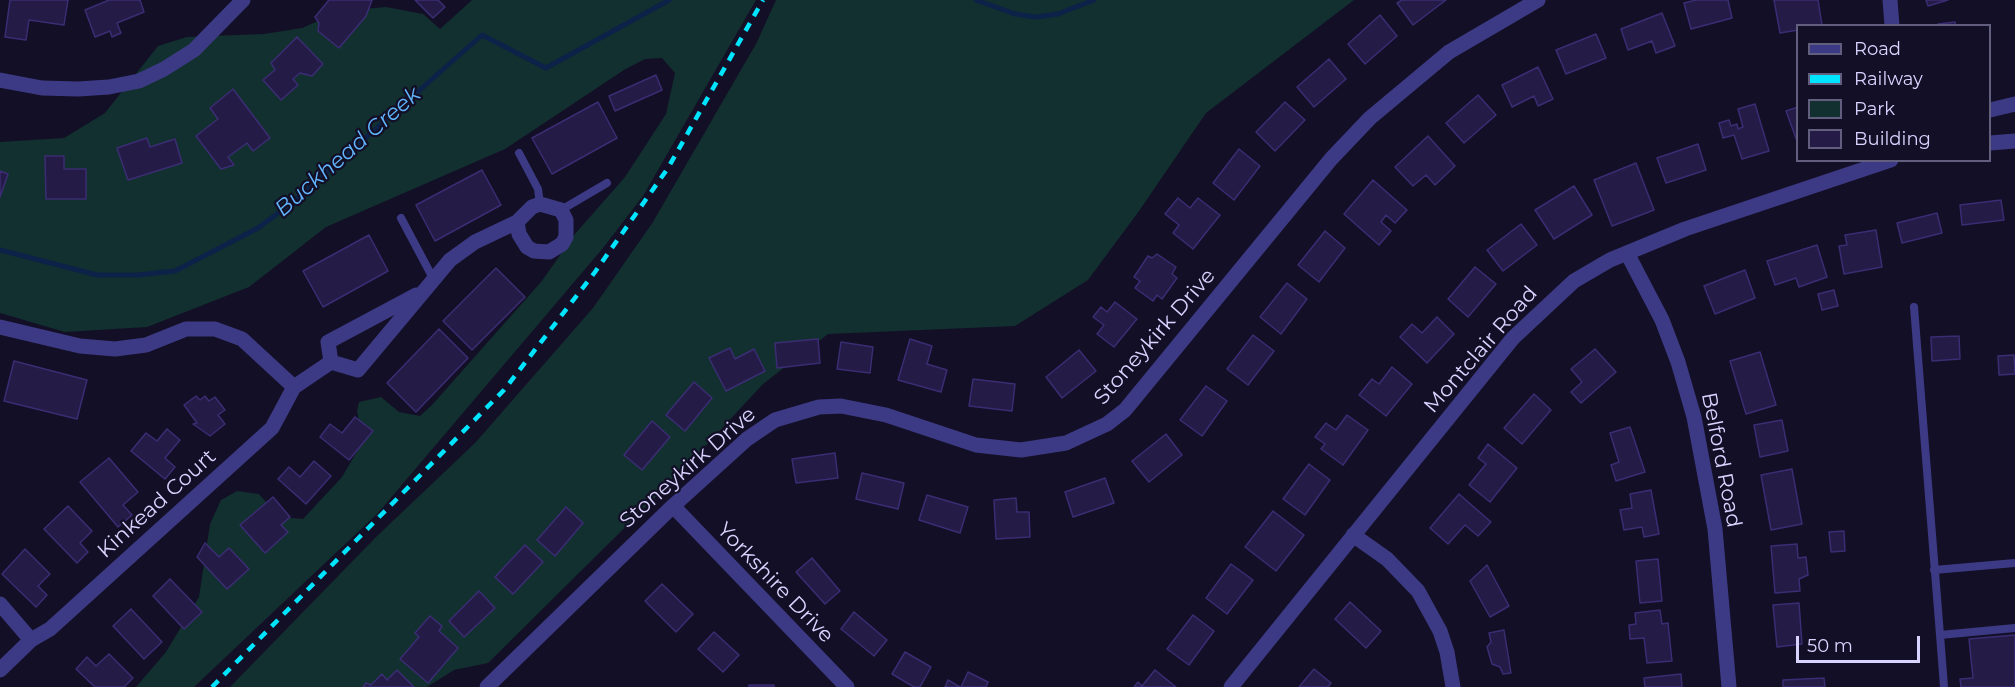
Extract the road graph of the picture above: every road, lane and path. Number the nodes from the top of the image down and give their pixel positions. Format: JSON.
{"nodes":[{"id":1,"x":243,"y":0,"type":"edge"},
{"id":2,"x":1538,"y":0,"type":"edge"},
{"id":3,"x":1890,"y":0,"type":"edge"},
{"id":4,"x":1892,"y":24,"type":"edge"},
{"id":5,"x":0,"y":80,"type":"edge"},
{"id":6,"x":2015,"y":104,"type":"edge"},
{"id":7,"x":1991,"y":110,"type":"edge"},
{"id":8,"x":2015,"y":141,"type":"edge"},
{"id":9,"x":1991,"y":143,"type":"edge"},
{"id":10,"x":519,"y":153,"type":"dead end"},
{"id":11,"x":1885,"y":162,"type":"edge"},
{"id":12,"x":607,"y":183,"type":"dead end"},
{"id":13,"x":540,"y":204,"type":"junction"},
{"id":14,"x":561,"y":210,"type":"junction"},
{"id":15,"x":401,"y":218,"type":"dead end"},
{"id":16,"x":517,"y":222,"type":"junction"},
{"id":17,"x":1627,"y":253,"type":"junction"},
{"id":18,"x":429,"y":286,"type":"junction"},
{"id":19,"x":1914,"y":307,"type":"dead end"},
{"id":20,"x":0,"y":327,"type":"edge"},
{"id":21,"x":331,"y":362,"type":"junction"},
{"id":22,"x":294,"y":387,"type":"junction"},
{"id":23,"x":674,"y":506,"type":"junction"},
{"id":24,"x":1353,"y":535,"type":"junction"},
{"id":25,"x":2015,"y":563,"type":"edge"},
{"id":26,"x":1934,"y":570,"type":"junction"},
{"id":27,"x":0,"y":604,"type":"edge"},
{"id":28,"x":2015,"y":628,"type":"edge"},
{"id":29,"x":1940,"y":635,"type":"junction"},
{"id":30,"x":31,"y":640,"type":"junction"},
{"id":31,"x":0,"y":670,"type":"edge"},
{"id":32,"x":487,"y":687,"type":"edge"},
{"id":33,"x":847,"y":687,"type":"edge"},
{"id":34,"x":1231,"y":687,"type":"edge"},
{"id":35,"x":1453,"y":687,"type":"edge"},
{"id":36,"x":1729,"y":687,"type":"edge"},
{"id":37,"x":1944,"y":687,"type":"edge"}],
"edges":[{"from":1,"to":5,"type":"street"},
{"from":2,"to":23,"type":"street","name":"Stoneykirk Drive"},
{"from":3,"to":4,"type":"street"},
{"from":6,"to":7,"type":"street"},
{"from":8,"to":9,"type":"street"},
{"from":10,"to":13,"type":"lane"},
{"from":11,"to":17,"type":"street","name":"Montclair Road"},
{"from":12,"to":14,"type":"lane"},
{"from":13,"to":14,"type":"street"},
{"from":13,"to":16,"type":"street"},
{"from":14,"to":16,"type":"street"},
{"from":15,"to":18,"type":"lane"},
{"from":16,"to":18,"type":"street"},
{"from":17,"to":24,"type":"street","name":"Montclair Road"},
{"from":17,"to":36,"type":"street","name":"Belford Road"},
{"from":18,"to":21,"type":"street"},
{"from":18,"to":21,"type":"street"},
{"from":19,"to":26,"type":"lane"},
{"from":20,"to":22,"type":"street"},
{"from":21,"to":22,"type":"street","name":"Kinkead Court"},
{"from":22,"to":30,"type":"street","name":"Kinkead Court"},
{"from":23,"to":32,"type":"street","name":"Stoneykirk Drive"},
{"from":23,"to":33,"type":"street","name":"Yorkshire Drive"},
{"from":24,"to":34,"type":"street","name":"Montclair Road"},
{"from":24,"to":35,"type":"street"},
{"from":25,"to":26,"type":"lane"},
{"from":26,"to":29,"type":"lane"},
{"from":27,"to":30,"type":"street"},
{"from":28,"to":29,"type":"lane"},
{"from":29,"to":37,"type":"lane"},
{"from":30,"to":31,"type":"street","name":"Kinkead Court"}]}
